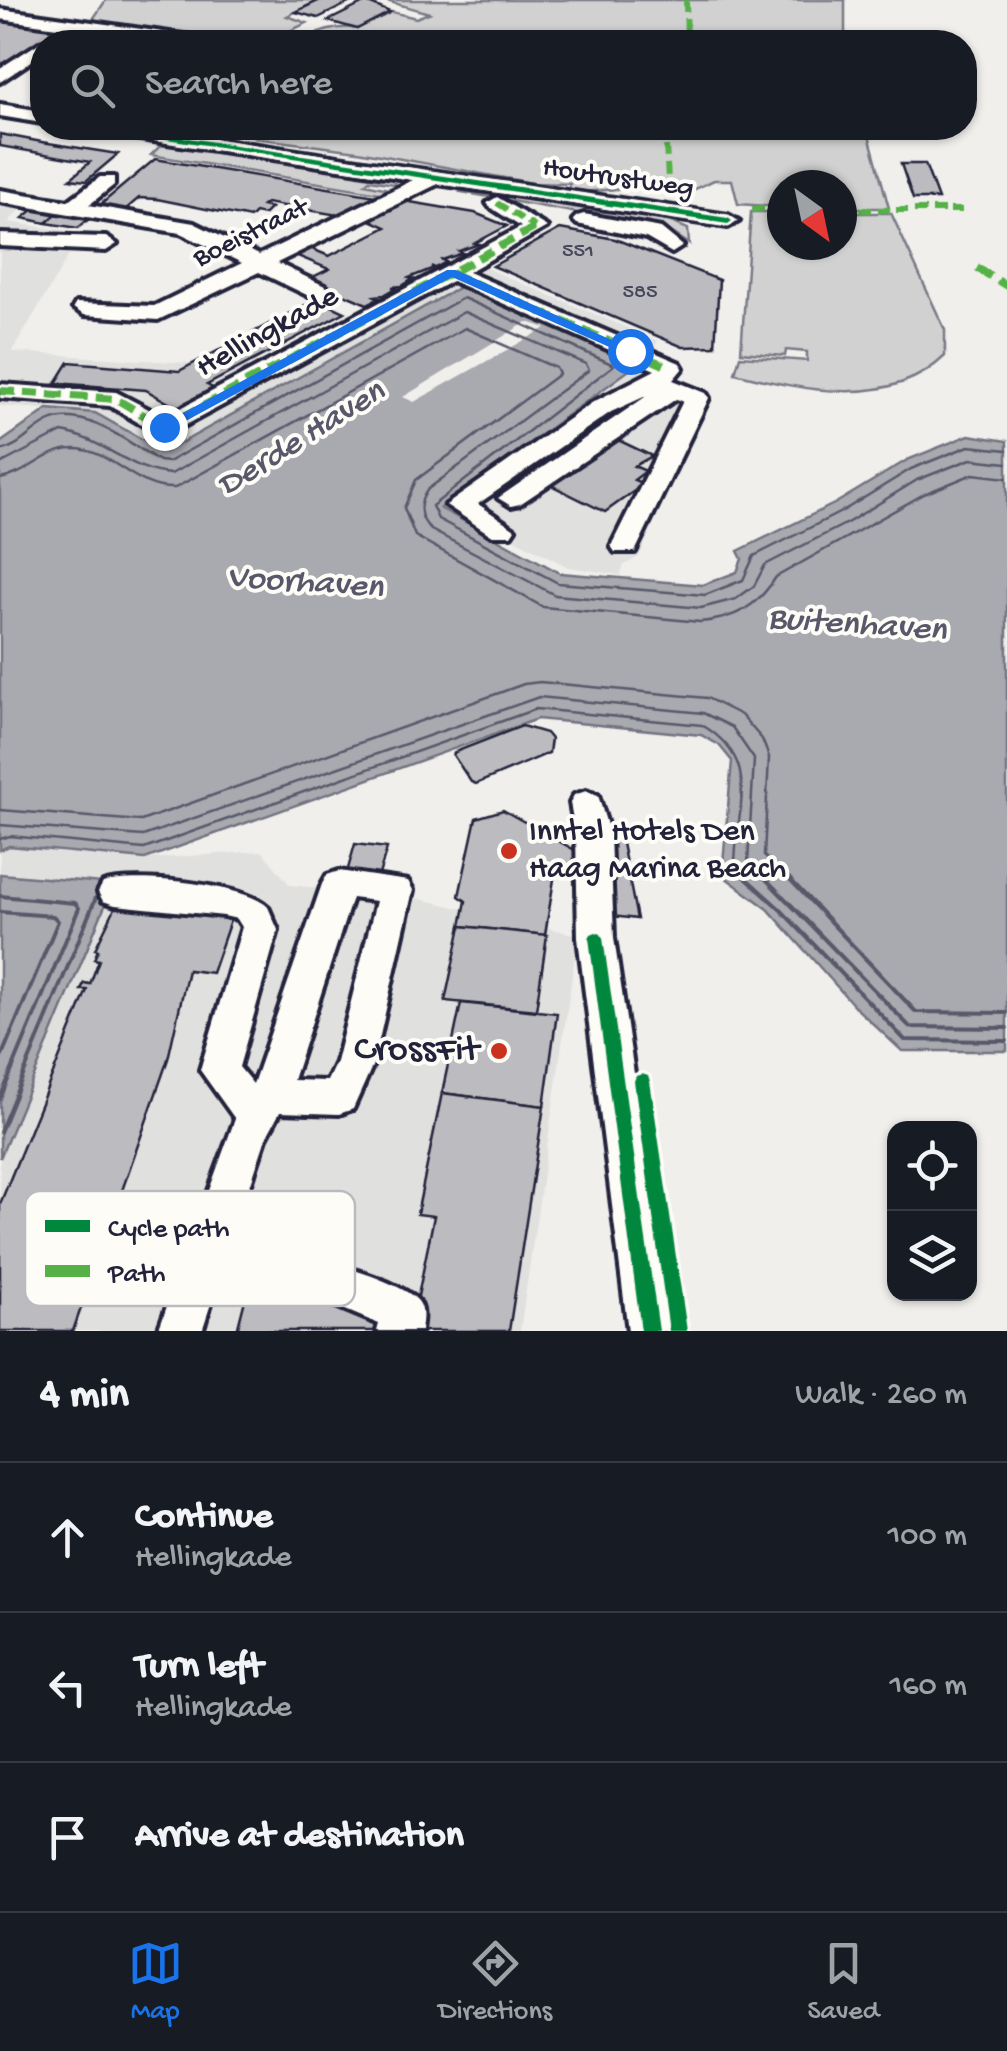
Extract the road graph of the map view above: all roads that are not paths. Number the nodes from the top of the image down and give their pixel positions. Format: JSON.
{"nodes":[{"id":1,"x":54,"y":6,"type":"dead end"},
{"id":2,"x":0,"y":14,"type":"edge"},
{"id":3,"x":30,"y":19,"type":"junction"},
{"id":4,"x":76,"y":27,"type":"edge"},
{"id":5,"x":30,"y":55,"type":"edge"},
{"id":6,"x":0,"y":76,"type":"edge"},
{"id":7,"x":0,"y":110,"type":"edge"},
{"id":8,"x":30,"y":115,"type":"edge"},
{"id":9,"x":217,"y":140,"type":"edge"},
{"id":10,"x":437,"y":176,"type":"junction"},
{"id":11,"x":460,"y":180,"type":"junction"},
{"id":12,"x":107,"y":181,"type":"dead end"},
{"id":13,"x":0,"y":196,"type":"edge"},
{"id":14,"x":496,"y":204,"type":"junction"},
{"id":15,"x":72,"y":208,"type":"junction"},
{"id":16,"x":122,"y":217,"type":"junction"},
{"id":17,"x":728,"y":221,"type":"dead end"},
{"id":18,"x":0,"y":240,"type":"edge"},
{"id":19,"x":672,"y":246,"type":"dead end"},
{"id":20,"x":259,"y":263,"type":"junction"},
{"id":21,"x":451,"y":272,"type":"junction"},
{"id":22,"x":319,"y":292,"type":"dead end"},
{"id":23,"x":84,"y":308,"type":"dead end"},
{"id":24,"x":667,"y":379,"type":"junction"},
{"id":25,"x":0,"y":391,"type":"edge"},
{"id":26,"x":511,"y":498,"type":"dead end"},
{"id":27,"x":501,"y":529,"type":"dead end"},
{"id":28,"x":625,"y":546,"type":"dead end"},
{"id":29,"x":586,"y":803,"type":"dead end"},
{"id":30,"x":115,"y":892,"type":"dead end"},
{"id":31,"x":263,"y":1106,"type":"junction"},
{"id":32,"x":229,"y":1191,"type":"edge"},
{"id":33,"x":355,"y":1291,"type":"edge"},
{"id":34,"x":188,"y":1306,"type":"edge"},
{"id":35,"x":180,"y":1331,"type":"edge"},
{"id":36,"x":399,"y":1331,"type":"edge"},
{"id":37,"x":650,"y":1331,"type":"edge"}],
"edges":[{"from":1,"to":3,"type":"street"},
{"from":2,"to":3,"type":"street"},
{"from":3,"to":4,"type":"street"},
{"from":5,"to":6,"type":"street"},
{"from":7,"to":8,"type":"street"},
{"from":9,"to":10,"type":"street","name":"Houtrustweg"},
{"from":10,"to":11,"type":"street","name":"Houtrustweg"},
{"from":10,"to":20,"type":"street","name":"Boeistraat"},
{"from":11,"to":14,"type":"street"},
{"from":11,"to":17,"type":"street","name":"Houtrustweg"},
{"from":12,"to":15,"type":"street"},
{"from":13,"to":15,"type":"street"},
{"from":14,"to":19,"type":"street"},
{"from":14,"to":21,"type":"street","name":"Hellingkade"},
{"from":15,"to":16,"type":"street"},
{"from":16,"to":18,"type":"street"},
{"from":16,"to":20,"type":"street"},
{"from":20,"to":22,"type":"street"},
{"from":20,"to":23,"type":"street","name":"Boeistraat"},
{"from":21,"to":24,"type":"street"},
{"from":21,"to":25,"type":"street","name":"Hellingkade"},
{"from":24,"to":26,"type":"street"},
{"from":24,"to":27,"type":"street"},
{"from":24,"to":28,"type":"street"},
{"from":29,"to":37,"type":"street"},
{"from":30,"to":31,"type":"street"},
{"from":31,"to":31,"type":"street"},
{"from":31,"to":32,"type":"street"},
{"from":33,"to":36,"type":"street"},
{"from":34,"to":35,"type":"street"}]}
